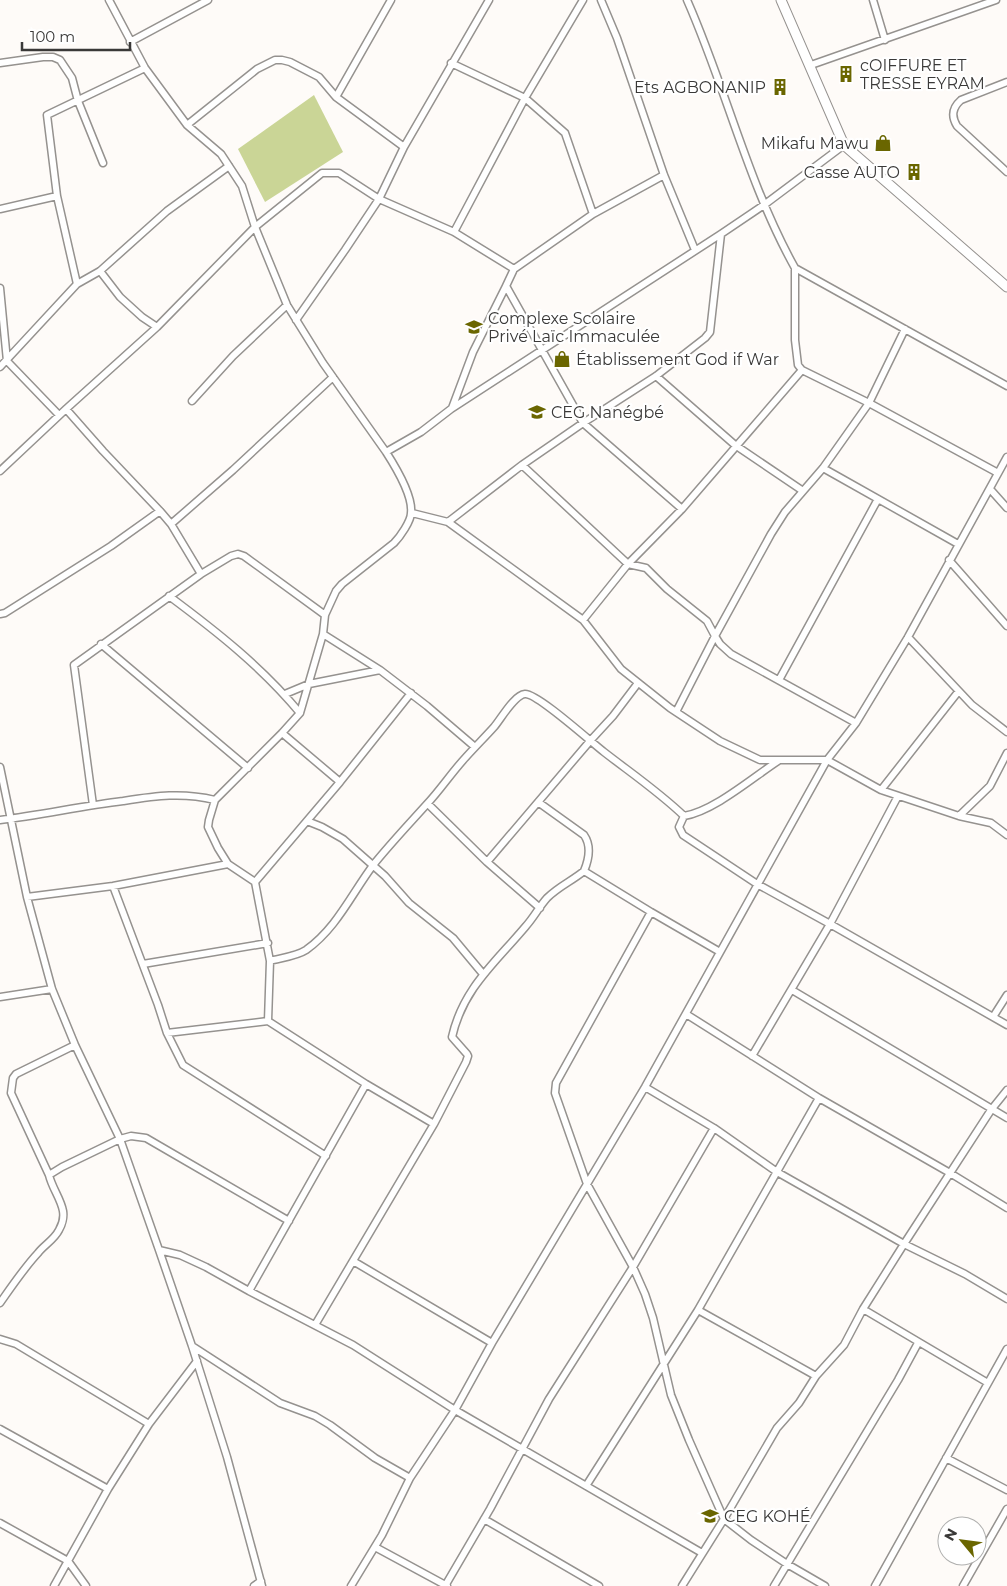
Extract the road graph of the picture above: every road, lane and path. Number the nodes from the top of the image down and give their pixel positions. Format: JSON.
{"nodes":[{"id":1,"x":109,"y":0,"type":"edge"},
{"id":2,"x":208,"y":0,"type":"edge"},
{"id":3,"x":391,"y":0,"type":"edge"},
{"id":4,"x":489,"y":0,"type":"edge"},
{"id":5,"x":583,"y":0,"type":"edge"},
{"id":6,"x":601,"y":0,"type":"edge"},
{"id":7,"x":687,"y":0,"type":"edge"},
{"id":8,"x":781,"y":0,"type":"edge"},
{"id":9,"x":873,"y":0,"type":"edge"},
{"id":10,"x":996,"y":0,"type":"edge"},
{"id":11,"x":885,"y":40,"type":"junction"},
{"id":12,"x":130,"y":42,"type":"junction"},
{"id":13,"x":0,"y":63,"type":"edge"},
{"id":14,"x":451,"y":63,"type":"junction"},
{"id":15,"x":811,"y":65,"type":"junction"},
{"id":16,"x":145,"y":68,"type":"junction"},
{"id":17,"x":1007,"y":82,"type":"edge"},
{"id":18,"x":336,"y":97,"type":"junction"},
{"id":19,"x":525,"y":98,"type":"junction"},
{"id":20,"x":78,"y":101,"type":"junction"},
{"id":21,"x":187,"y":125,"type":"junction"},
{"id":22,"x":844,"y":145,"type":"junction"},
{"id":23,"x":404,"y":148,"type":"junction"},
{"id":24,"x":103,"y":163,"type":"dead end"},
{"id":25,"x":229,"y":166,"type":"junction"},
{"id":26,"x":1007,"y":172,"type":"edge"},
{"id":27,"x":664,"y":175,"type":"junction"},
{"id":28,"x":57,"y":196,"type":"junction"},
{"id":29,"x":379,"y":199,"type":"junction"},
{"id":30,"x":764,"y":205,"type":"junction"},
{"id":31,"x":0,"y":209,"type":"edge"},
{"id":32,"x":593,"y":214,"type":"junction"},
{"id":33,"x":255,"y":227,"type":"junction"},
{"id":34,"x":454,"y":232,"type":"junction"},
{"id":35,"x":722,"y":234,"type":"junction"},
{"id":36,"x":695,"y":250,"type":"junction"},
{"id":37,"x":795,"y":268,"type":"junction"},
{"id":38,"x":514,"y":269,"type":"junction"},
{"id":39,"x":100,"y":271,"type":"junction"},
{"id":40,"x":77,"y":284,"type":"junction"},
{"id":41,"x":506,"y":286,"type":"junction"},
{"id":42,"x":1007,"y":287,"type":"edge"},
{"id":43,"x":0,"y":288,"type":"edge"},
{"id":44,"x":287,"y":305,"type":"junction"},
{"id":45,"x":296,"y":320,"type":"junction"},
{"id":46,"x":157,"y":327,"type":"junction"},
{"id":47,"x":905,"y":329,"type":"junction"},
{"id":48,"x":542,"y":351,"type":"junction"},
{"id":49,"x":7,"y":361,"type":"junction"},
{"id":50,"x":0,"y":367,"type":"edge"},
{"id":51,"x":802,"y":370,"type":"junction"},
{"id":52,"x":656,"y":376,"type":"junction"},
{"id":53,"x":333,"y":377,"type":"junction"},
{"id":54,"x":1007,"y":386,"type":"edge"},
{"id":55,"x":192,"y":401,"type":"dead end"},
{"id":56,"x":869,"y":403,"type":"junction"},
{"id":57,"x":66,"y":409,"type":"junction"},
{"id":58,"x":451,"y":409,"type":"junction"},
{"id":59,"x":59,"y":415,"type":"junction"},
{"id":60,"x":583,"y":423,"type":"junction"},
{"id":61,"x":736,"y":445,"type":"junction"},
{"id":62,"x":386,"y":452,"type":"junction"},
{"id":63,"x":1007,"y":457,"type":"edge"},
{"id":64,"x":522,"y":466,"type":"junction"},
{"id":65,"x":823,"y":468,"type":"junction"},
{"id":66,"x":0,"y":471,"type":"edge"},
{"id":67,"x":998,"y":473,"type":"junction"},
{"id":68,"x":990,"y":489,"type":"junction"},
{"id":69,"x":803,"y":491,"type":"junction"},
{"id":70,"x":878,"y":499,"type":"junction"},
{"id":71,"x":1007,"y":508,"type":"edge"},
{"id":72,"x":682,"y":509,"type":"junction"},
{"id":73,"x":160,"y":511,"type":"junction"},
{"id":74,"x":412,"y":513,"type":"junction"},
{"id":75,"x":448,"y":522,"type":"junction"},
{"id":76,"x":171,"y":524,"type":"junction"},
{"id":77,"x":958,"y":544,"type":"junction"},
{"id":78,"x":949,"y":560,"type":"junction"},
{"id":79,"x":628,"y":564,"type":"junction"},
{"id":80,"x":201,"y":574,"type":"junction"},
{"id":81,"x":169,"y":596,"type":"junction"},
{"id":82,"x":0,"y":614,"type":"edge"},
{"id":83,"x":326,"y":615,"type":"junction"},
{"id":84,"x":583,"y":620,"type":"junction"},
{"id":85,"x":1007,"y":626,"type":"edge"},
{"id":86,"x":323,"y":634,"type":"junction"},
{"id":87,"x":715,"y":636,"type":"junction"},
{"id":88,"x":908,"y":637,"type":"junction"},
{"id":89,"x":101,"y":644,"type":"junction"},
{"id":90,"x":380,"y":670,"type":"junction"},
{"id":91,"x":779,"y":680,"type":"junction"},
{"id":92,"x":638,"y":683,"type":"junction"},
{"id":93,"x":309,"y":684,"type":"junction"},
{"id":94,"x":958,"y":692,"type":"junction"},
{"id":95,"x":411,"y":693,"type":"junction"},
{"id":96,"x":285,"y":694,"type":"junction"},
{"id":97,"x":676,"y":712,"type":"junction"},
{"id":98,"x":300,"y":713,"type":"junction"},
{"id":99,"x":856,"y":724,"type":"junction"},
{"id":100,"x":1007,"y":732,"type":"edge"},
{"id":101,"x":282,"y":733,"type":"junction"},
{"id":102,"x":590,"y":741,"type":"junction"},
{"id":103,"x":475,"y":747,"type":"junction"},
{"id":104,"x":1007,"y":753,"type":"edge"},
{"id":105,"x":827,"y":760,"type":"junction"},
{"id":106,"x":778,"y":761,"type":"junction"},
{"id":107,"x":0,"y":767,"type":"edge"},
{"id":108,"x":248,"y":768,"type":"junction"},
{"id":109,"x":340,"y":782,"type":"junction"},
{"id":110,"x":881,"y":790,"type":"junction"},
{"id":111,"x":898,"y":796,"type":"junction"},
{"id":112,"x":215,"y":800,"type":"junction"},
{"id":113,"x":538,"y":802,"type":"junction"},
{"id":114,"x":428,"y":804,"type":"junction"},
{"id":115,"x":93,"y":805,"type":"junction"},
{"id":116,"x":684,"y":816,"type":"junction"},
{"id":117,"x":959,"y":816,"type":"junction"},
{"id":118,"x":10,"y":819,"type":"junction"},
{"id":119,"x":0,"y":820,"type":"edge"},
{"id":120,"x":307,"y":821,"type":"junction"},
{"id":121,"x":1007,"y":835,"type":"edge"},
{"id":122,"x":487,"y":862,"type":"junction"},
{"id":123,"x":228,"y":864,"type":"junction"},
{"id":124,"x":373,"y":865,"type":"junction"},
{"id":125,"x":584,"y":870,"type":"junction"},
{"id":126,"x":255,"y":882,"type":"junction"},
{"id":127,"x":757,"y":884,"type":"junction"},
{"id":128,"x":114,"y":886,"type":"junction"},
{"id":129,"x":27,"y":897,"type":"junction"},
{"id":130,"x":540,"y":908,"type":"junction"},
{"id":131,"x":651,"y":912,"type":"junction"},
{"id":132,"x":830,"y":924,"type":"junction"},
{"id":133,"x":268,"y":943,"type":"junction"},
{"id":134,"x":720,"y":952,"type":"junction"},
{"id":135,"x":270,"y":961,"type":"junction"},
{"id":136,"x":143,"y":964,"type":"junction"},
{"id":137,"x":483,"y":974,"type":"junction"},
{"id":138,"x":52,"y":989,"type":"junction"},
{"id":139,"x":792,"y":990,"type":"junction"},
{"id":140,"x":1007,"y":994,"type":"edge"},
{"id":141,"x":0,"y":997,"type":"edge"},
{"id":142,"x":686,"y":1014,"type":"junction"},
{"id":143,"x":994,"y":1018,"type":"junction"},
{"id":144,"x":268,"y":1021,"type":"junction"},
{"id":145,"x":1007,"y":1026,"type":"edge"},
{"id":146,"x":167,"y":1033,"type":"junction"},
{"id":147,"x":75,"y":1045,"type":"junction"},
{"id":148,"x":752,"y":1056,"type":"junction"},
{"id":149,"x":366,"y":1084,"type":"junction"},
{"id":150,"x":645,"y":1087,"type":"junction"},
{"id":151,"x":1007,"y":1090,"type":"edge"},
{"id":152,"x":819,"y":1098,"type":"junction"},
{"id":153,"x":992,"y":1110,"type":"junction"},
{"id":154,"x":1007,"y":1118,"type":"edge"},
{"id":155,"x":434,"y":1124,"type":"junction"},
{"id":156,"x":714,"y":1128,"type":"junction"},
{"id":157,"x":120,"y":1139,"type":"junction"},
{"id":158,"x":326,"y":1156,"type":"junction"},
{"id":159,"x":777,"y":1172,"type":"junction"},
{"id":160,"x":950,"y":1173,"type":"junction"},
{"id":161,"x":49,"y":1175,"type":"junction"},
{"id":162,"x":587,"y":1184,"type":"junction"},
{"id":163,"x":1007,"y":1208,"type":"edge"},
{"id":164,"x":289,"y":1222,"type":"junction"},
{"id":165,"x":904,"y":1244,"type":"junction"},
{"id":166,"x":159,"y":1250,"type":"junction"},
{"id":167,"x":353,"y":1261,"type":"junction"},
{"id":168,"x":634,"y":1268,"type":"junction"},
{"id":169,"x":249,"y":1292,"type":"junction"},
{"id":170,"x":1007,"y":1299,"type":"edge"},
{"id":171,"x":0,"y":1303,"type":"edge"},
{"id":172,"x":863,"y":1309,"type":"junction"},
{"id":173,"x":698,"y":1310,"type":"junction"},
{"id":174,"x":314,"y":1325,"type":"junction"},
{"id":175,"x":0,"y":1339,"type":"edge"},
{"id":176,"x":492,"y":1343,"type":"junction"},
{"id":177,"x":918,"y":1343,"type":"junction"},
{"id":178,"x":192,"y":1346,"type":"junction"},
{"id":179,"x":1007,"y":1349,"type":"edge"},
{"id":180,"x":197,"y":1361,"type":"junction"},
{"id":181,"x":663,"y":1362,"type":"junction"},
{"id":182,"x":816,"y":1376,"type":"junction"},
{"id":183,"x":988,"y":1383,"type":"junction"},
{"id":184,"x":455,"y":1410,"type":"junction"},
{"id":185,"x":149,"y":1424,"type":"junction"},
{"id":186,"x":0,"y":1429,"type":"edge"},
{"id":187,"x":523,"y":1449,"type":"junction"},
{"id":188,"x":946,"y":1458,"type":"junction"},
{"id":189,"x":410,"y":1478,"type":"junction"},
{"id":190,"x":586,"y":1486,"type":"junction"},
{"id":191,"x":108,"y":1489,"type":"junction"},
{"id":192,"x":1007,"y":1490,"type":"edge"},
{"id":193,"x":1007,"y":1509,"type":"edge"},
{"id":194,"x":484,"y":1519,"type":"junction"},
{"id":195,"x":724,"y":1519,"type":"junction"},
{"id":196,"x":0,"y":1523,"type":"edge"},
{"id":197,"x":375,"y":1547,"type":"junction"},
{"id":198,"x":702,"y":1553,"type":"junction"},
{"id":199,"x":68,"y":1561,"type":"junction"},
{"id":200,"x":787,"y":1564,"type":"junction"},
{"id":201,"x":262,"y":1584,"type":"edge"},
{"id":202,"x":54,"y":1586,"type":"edge"},
{"id":203,"x":86,"y":1586,"type":"edge"},
{"id":204,"x":254,"y":1586,"type":"edge"},
{"id":205,"x":351,"y":1586,"type":"edge"},
{"id":206,"x":446,"y":1586,"type":"edge"},
{"id":207,"x":599,"y":1586,"type":"edge"},
{"id":208,"x":682,"y":1586,"type":"edge"},
{"id":209,"x":774,"y":1586,"type":"edge"},
{"id":210,"x":825,"y":1586,"type":"edge"},
{"id":211,"x":875,"y":1586,"type":"edge"},
{"id":212,"x":962,"y":1586,"type":"edge"}],
"edges":[{"from":1,"to":12,"type":"street"},
{"from":2,"to":12,"type":"street"},
{"from":3,"to":18,"type":"street"},
{"from":4,"to":14,"type":"street"},
{"from":5,"to":19,"type":"street"},
{"from":6,"to":27,"type":"street"},
{"from":7,"to":30,"type":"street"},
{"from":8,"to":15,"type":"street"},
{"from":9,"to":11,"type":"street"},
{"from":10,"to":11,"type":"street"},
{"from":11,"to":15,"type":"street"},
{"from":12,"to":16,"type":"street"},
{"from":13,"to":20,"type":"street"},
{"from":14,"to":19,"type":"street"},
{"from":14,"to":23,"type":"street"},
{"from":15,"to":22,"type":"street"},
{"from":16,"to":20,"type":"street"},
{"from":16,"to":21,"type":"street"},
{"from":17,"to":26,"type":"street"},
{"from":18,"to":21,"type":"street"},
{"from":18,"to":23,"type":"street"},
{"from":19,"to":32,"type":"street"},
{"from":19,"to":34,"type":"street"},
{"from":20,"to":24,"type":"street"},
{"from":20,"to":28,"type":"street"},
{"from":21,"to":25,"type":"street"},
{"from":22,"to":30,"type":"street"},
{"from":22,"to":42,"type":"street"},
{"from":23,"to":29,"type":"street"},
{"from":25,"to":33,"type":"street"},
{"from":25,"to":39,"type":"street"},
{"from":27,"to":32,"type":"street"},
{"from":27,"to":36,"type":"street"},
{"from":28,"to":31,"type":"street"},
{"from":28,"to":40,"type":"street"},
{"from":29,"to":33,"type":"street"},
{"from":29,"to":34,"type":"street"},
{"from":29,"to":45,"type":"street"},
{"from":30,"to":35,"type":"street"},
{"from":30,"to":37,"type":"street"},
{"from":32,"to":38,"type":"street"},
{"from":33,"to":44,"type":"street"},
{"from":33,"to":46,"type":"street"},
{"from":34,"to":38,"type":"street"},
{"from":35,"to":36,"type":"street"},
{"from":35,"to":52,"type":"street"},
{"from":36,"to":48,"type":"street"},
{"from":37,"to":47,"type":"street"},
{"from":37,"to":51,"type":"street"},
{"from":38,"to":41,"type":"street"},
{"from":39,"to":40,"type":"street"},
{"from":39,"to":46,"type":"street"},
{"from":40,"to":49,"type":"street"},
{"from":41,"to":48,"type":"street"},
{"from":41,"to":58,"type":"street"},
{"from":43,"to":49,"type":"street"},
{"from":44,"to":45,"type":"street"},
{"from":44,"to":55,"type":"street"},
{"from":45,"to":53,"type":"street"},
{"from":46,"to":57,"type":"street"},
{"from":47,"to":54,"type":"street"},
{"from":47,"to":56,"type":"street"},
{"from":48,"to":58,"type":"street"},
{"from":48,"to":60,"type":"street"},
{"from":49,"to":50,"type":"street"},
{"from":49,"to":59,"type":"street"},
{"from":51,"to":56,"type":"street"},
{"from":51,"to":61,"type":"street"},
{"from":52,"to":60,"type":"street"},
{"from":52,"to":61,"type":"street"},
{"from":53,"to":62,"type":"street"},
{"from":53,"to":76,"type":"street"},
{"from":56,"to":65,"type":"street"},
{"from":56,"to":67,"type":"street"},
{"from":57,"to":59,"type":"street"},
{"from":57,"to":73,"type":"street"},
{"from":58,"to":62,"type":"street"},
{"from":59,"to":66,"type":"street"},
{"from":60,"to":64,"type":"street"},
{"from":60,"to":72,"type":"street"},
{"from":61,"to":69,"type":"street"},
{"from":61,"to":72,"type":"street"},
{"from":62,"to":74,"type":"street"},
{"from":63,"to":67,"type":"street"},
{"from":64,"to":75,"type":"street"},
{"from":64,"to":79,"type":"street"},
{"from":65,"to":69,"type":"street"},
{"from":65,"to":70,"type":"street"},
{"from":67,"to":68,"type":"street"},
{"from":68,"to":71,"type":"street"},
{"from":68,"to":77,"type":"street"},
{"from":69,"to":87,"type":"street"},
{"from":70,"to":77,"type":"street"},
{"from":70,"to":91,"type":"street"},
{"from":72,"to":79,"type":"street"},
{"from":73,"to":76,"type":"street"},
{"from":73,"to":82,"type":"street"},
{"from":74,"to":75,"type":"street"},
{"from":74,"to":83,"type":"street"},
{"from":75,"to":84,"type":"street"},
{"from":76,"to":80,"type":"street"},
{"from":77,"to":78,"type":"street"},
{"from":78,"to":85,"type":"street"},
{"from":78,"to":88,"type":"street"},
{"from":79,"to":84,"type":"street"},
{"from":79,"to":87,"type":"street"},
{"from":80,"to":81,"type":"street"},
{"from":80,"to":83,"type":"street"},
{"from":81,"to":89,"type":"street"},
{"from":81,"to":96,"type":"street"},
{"from":83,"to":86,"type":"street"},
{"from":84,"to":92,"type":"street"},
{"from":86,"to":90,"type":"street"},
{"from":86,"to":93,"type":"street"},
{"from":87,"to":91,"type":"street"},
{"from":87,"to":97,"type":"street"},
{"from":88,"to":94,"type":"street"},
{"from":88,"to":99,"type":"street"},
{"from":89,"to":108,"type":"street"},
{"from":89,"to":115,"type":"street"},
{"from":90,"to":93,"type":"street"},
{"from":90,"to":95,"type":"street"},
{"from":91,"to":99,"type":"street"},
{"from":92,"to":97,"type":"street"},
{"from":92,"to":102,"type":"street"},
{"from":93,"to":96,"type":"street"},
{"from":93,"to":98,"type":"street"},
{"from":94,"to":100,"type":"street"},
{"from":94,"to":110,"type":"street"},
{"from":95,"to":103,"type":"street"},
{"from":95,"to":109,"type":"street"},
{"from":96,"to":98,"type":"street"},
{"from":97,"to":106,"type":"street"},
{"from":98,"to":101,"type":"street"},
{"from":99,"to":105,"type":"street"},
{"from":101,"to":108,"type":"street"},
{"from":101,"to":109,"type":"street"},
{"from":102,"to":103,"type":"street"},
{"from":102,"to":113,"type":"street"},
{"from":102,"to":116,"type":"street"},
{"from":103,"to":114,"type":"street"},
{"from":104,"to":117,"type":"street"},
{"from":105,"to":106,"type":"street"},
{"from":105,"to":110,"type":"street"},
{"from":105,"to":127,"type":"street"},
{"from":106,"to":116,"type":"street"},
{"from":107,"to":118,"type":"street"},
{"from":108,"to":112,"type":"street"},
{"from":109,"to":120,"type":"street"},
{"from":110,"to":111,"type":"street"},
{"from":111,"to":117,"type":"street"},
{"from":111,"to":132,"type":"street"},
{"from":112,"to":115,"type":"street"},
{"from":112,"to":123,"type":"street"},
{"from":113,"to":122,"type":"street"},
{"from":113,"to":125,"type":"street"},
{"from":114,"to":122,"type":"street"},
{"from":114,"to":124,"type":"street"},
{"from":115,"to":118,"type":"street"},
{"from":116,"to":127,"type":"street"},
{"from":117,"to":121,"type":"street"},
{"from":118,"to":119,"type":"street"},
{"from":118,"to":129,"type":"street"},
{"from":120,"to":124,"type":"street"},
{"from":120,"to":126,"type":"street"},
{"from":122,"to":130,"type":"street"},
{"from":123,"to":126,"type":"street"},
{"from":123,"to":128,"type":"street"},
{"from":124,"to":135,"type":"street"},
{"from":124,"to":137,"type":"street"},
{"from":125,"to":130,"type":"street"},
{"from":125,"to":131,"type":"street"},
{"from":126,"to":133,"type":"street"},
{"from":127,"to":132,"type":"street"},
{"from":127,"to":134,"type":"street"},
{"from":128,"to":129,"type":"street"},
{"from":128,"to":136,"type":"street"},
{"from":129,"to":138,"type":"street"},
{"from":130,"to":137,"type":"street"},
{"from":131,"to":134,"type":"street"},
{"from":131,"to":162,"type":"street"},
{"from":132,"to":139,"type":"street"},
{"from":132,"to":143,"type":"street"},
{"from":133,"to":135,"type":"street"},
{"from":133,"to":136,"type":"street"},
{"from":134,"to":142,"type":"street"},
{"from":135,"to":144,"type":"street"},
{"from":136,"to":146,"type":"street"},
{"from":137,"to":155,"type":"street"},
{"from":138,"to":141,"type":"street"},
{"from":138,"to":147,"type":"street"},
{"from":139,"to":148,"type":"street"},
{"from":139,"to":153,"type":"street"},
{"from":140,"to":143,"type":"street"},
{"from":142,"to":148,"type":"street"},
{"from":142,"to":150,"type":"street"},
{"from":143,"to":145,"type":"street"},
{"from":144,"to":146,"type":"street"},
{"from":144,"to":149,"type":"street"},
{"from":146,"to":158,"type":"street"},
{"from":147,"to":157,"type":"street"},
{"from":147,"to":161,"type":"street"},
{"from":148,"to":152,"type":"street"},
{"from":149,"to":155,"type":"street"},
{"from":149,"to":158,"type":"street"},
{"from":150,"to":156,"type":"street"},
{"from":150,"to":162,"type":"street"},
{"from":151,"to":153,"type":"street"},
{"from":152,"to":159,"type":"street"},
{"from":152,"to":160,"type":"street"},
{"from":153,"to":154,"type":"street"},
{"from":153,"to":160,"type":"street"},
{"from":155,"to":167,"type":"street"},
{"from":156,"to":159,"type":"street"},
{"from":156,"to":168,"type":"street"},
{"from":157,"to":161,"type":"street"},
{"from":157,"to":164,"type":"street"},
{"from":157,"to":166,"type":"street"},
{"from":158,"to":164,"type":"street"},
{"from":159,"to":165,"type":"street"},
{"from":159,"to":173,"type":"street"},
{"from":160,"to":163,"type":"street"},
{"from":160,"to":165,"type":"street"},
{"from":161,"to":171,"type":"street"},
{"from":162,"to":168,"type":"street"},
{"from":162,"to":176,"type":"street"},
{"from":164,"to":169,"type":"street"},
{"from":165,"to":170,"type":"street"},
{"from":165,"to":172,"type":"street"},
{"from":166,"to":169,"type":"street"},
{"from":166,"to":178,"type":"street"},
{"from":167,"to":174,"type":"street"},
{"from":167,"to":176,"type":"street"},
{"from":168,"to":181,"type":"street"},
{"from":168,"to":187,"type":"street"},
{"from":169,"to":174,"type":"street"},
{"from":172,"to":177,"type":"street"},
{"from":172,"to":182,"type":"street"},
{"from":173,"to":181,"type":"street"},
{"from":173,"to":182,"type":"street"},
{"from":174,"to":184,"type":"street"},
{"from":175,"to":185,"type":"street"},
{"from":176,"to":184,"type":"street"},
{"from":177,"to":183,"type":"street"},
{"from":177,"to":200,"type":"street"},
{"from":178,"to":180,"type":"street"},
{"from":178,"to":189,"type":"street"},
{"from":179,"to":183,"type":"street"},
{"from":180,"to":185,"type":"street"},
{"from":180,"to":201,"type":"street"},
{"from":181,"to":190,"type":"street"},
{"from":181,"to":195,"type":"street"},
{"from":182,"to":195,"type":"street"},
{"from":183,"to":188,"type":"street"},
{"from":184,"to":187,"type":"street"},
{"from":184,"to":189,"type":"street"},
{"from":185,"to":191,"type":"street"},
{"from":186,"to":191,"type":"street"},
{"from":187,"to":190,"type":"street"},
{"from":187,"to":194,"type":"street"},
{"from":188,"to":192,"type":"street"},
{"from":188,"to":211,"type":"street"},
{"from":189,"to":197,"type":"street"},
{"from":190,"to":198,"type":"street"},
{"from":191,"to":199,"type":"street"},
{"from":193,"to":212,"type":"street"},
{"from":194,"to":206,"type":"street"},
{"from":194,"to":207,"type":"street"},
{"from":195,"to":198,"type":"street"},
{"from":195,"to":200,"type":"street"},
{"from":196,"to":199,"type":"street"},
{"from":197,"to":205,"type":"street"},
{"from":197,"to":206,"type":"street"},
{"from":198,"to":208,"type":"street"},
{"from":199,"to":202,"type":"street"},
{"from":199,"to":203,"type":"street"},
{"from":200,"to":209,"type":"street"},
{"from":200,"to":210,"type":"street"},
{"from":201,"to":204,"type":"street"}]}
